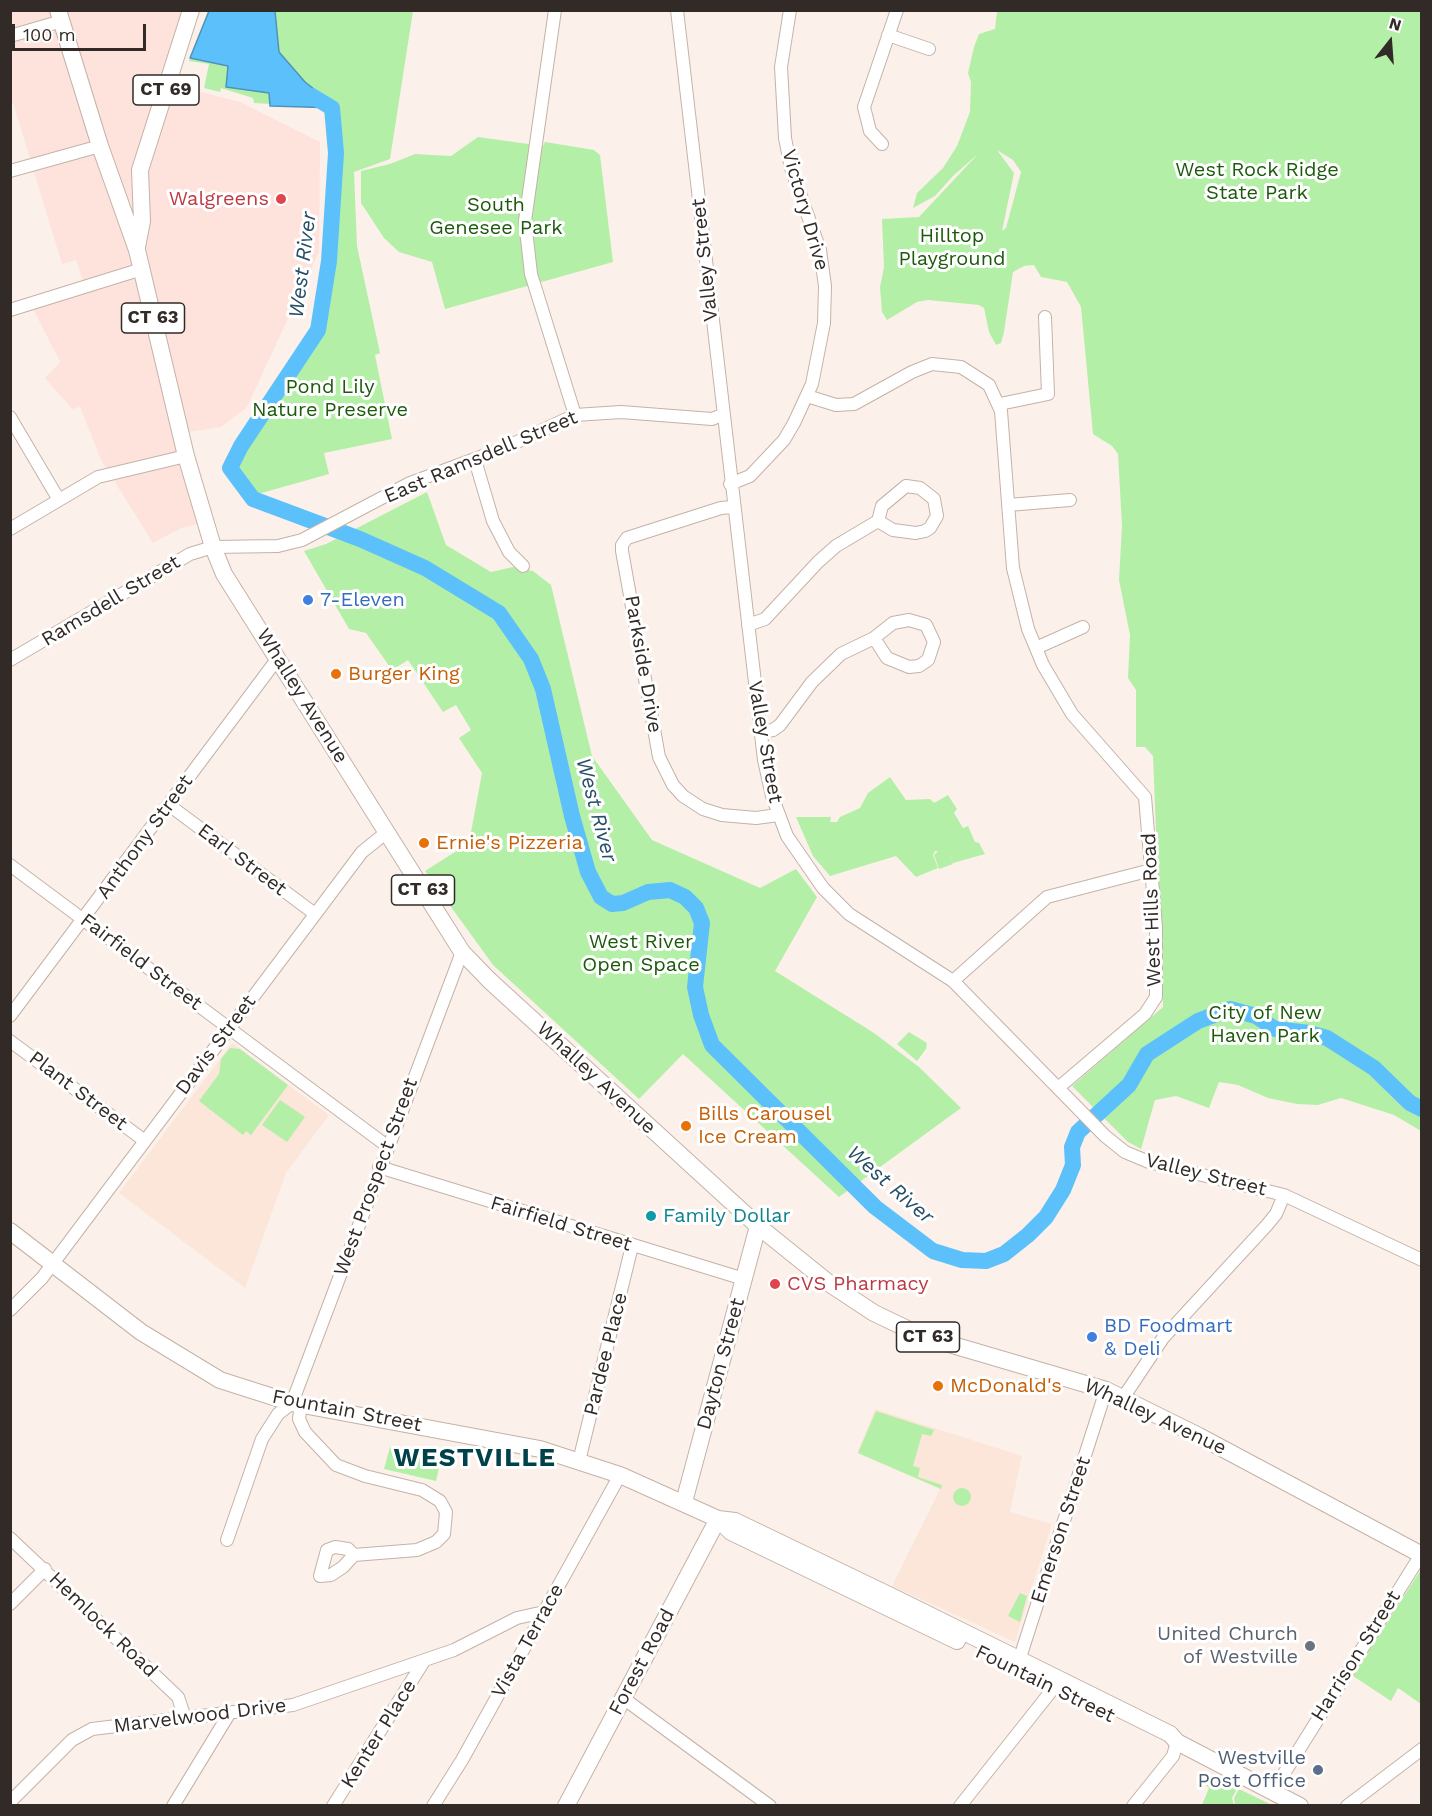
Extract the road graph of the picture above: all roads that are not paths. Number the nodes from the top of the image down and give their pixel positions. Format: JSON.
{"nodes":[{"id":1,"x":191,"y":10,"type":"edge"},
{"id":2,"x":555,"y":10,"type":"edge"},
{"id":3,"x":677,"y":10,"type":"edge"},
{"id":4,"x":790,"y":10,"type":"edge"},
{"id":5,"x":897,"y":10,"type":"edge"},
{"id":6,"x":60,"y":16,"type":"edge"},
{"id":7,"x":888,"y":35,"type":"junction"},
{"id":8,"x":10,"y":36,"type":"edge"},
{"id":9,"x":929,"y":49,"type":"dead end"},
{"id":10,"x":882,"y":144,"type":"dead end"},
{"id":11,"x":100,"y":146,"type":"junction"},
{"id":12,"x":140,"y":170,"type":"junction"},
{"id":13,"x":10,"y":171,"type":"edge"},
{"id":14,"x":114,"y":181,"type":"junction"},
{"id":15,"x":137,"y":250,"type":"junction"},
{"id":16,"x":142,"y":269,"type":"junction"},
{"id":17,"x":10,"y":310,"type":"edge"},
{"id":18,"x":1045,"y":317,"type":"dead end"},
{"id":19,"x":807,"y":396,"type":"junction"},
{"id":20,"x":1000,"y":404,"type":"junction"},
{"id":21,"x":575,"y":415,"type":"junction"},
{"id":22,"x":722,"y":415,"type":"junction"},
{"id":23,"x":10,"y":417,"type":"edge"},
{"id":24,"x":186,"y":456,"type":"junction"},
{"id":25,"x":475,"y":460,"type":"junction"},
{"id":26,"x":730,"y":484,"type":"junction"},
{"id":27,"x":59,"y":500,"type":"junction"},
{"id":28,"x":1070,"y":500,"type":"dead end"},
{"id":29,"x":1008,"y":505,"type":"junction"},
{"id":30,"x":733,"y":507,"type":"junction"},
{"id":31,"x":878,"y":521,"type":"junction"},
{"id":32,"x":10,"y":529,"type":"edge"},
{"id":33,"x":213,"y":547,"type":"junction"},
{"id":34,"x":523,"y":566,"type":"dead end"},
{"id":35,"x":748,"y":625,"type":"junction"},
{"id":36,"x":1083,"y":627,"type":"dead end"},
{"id":37,"x":874,"y":638,"type":"junction"},
{"id":38,"x":1036,"y":648,"type":"junction"},
{"id":39,"x":278,"y":658,"type":"junction"},
{"id":40,"x":10,"y":660,"type":"edge"},
{"id":41,"x":761,"y":732,"type":"junction"},
{"id":42,"x":169,"y":805,"type":"junction"},
{"id":43,"x":778,"y":815,"type":"junction"},
{"id":44,"x":387,"y":832,"type":"junction"},
{"id":45,"x":10,"y":865,"type":"edge"},
{"id":46,"x":1151,"y":870,"type":"junction"},
{"id":47,"x":315,"y":914,"type":"junction"},
{"id":48,"x":84,"y":920,"type":"junction"},
{"id":49,"x":462,"y":952,"type":"junction"},
{"id":50,"x":953,"y":981,"type":"junction"},
{"id":51,"x":10,"y":1016,"type":"edge"},
{"id":52,"x":229,"y":1029,"type":"junction"},
{"id":53,"x":10,"y":1041,"type":"edge"},
{"id":54,"x":1058,"y":1088,"type":"junction"},
{"id":55,"x":145,"y":1141,"type":"junction"},
{"id":56,"x":387,"y":1146,"type":"junction"},
{"id":57,"x":379,"y":1167,"type":"junction"},
{"id":58,"x":1284,"y":1196,"type":"junction"},
{"id":59,"x":758,"y":1226,"type":"junction"},
{"id":60,"x":10,"y":1230,"type":"edge"},
{"id":61,"x":632,"y":1246,"type":"junction"},
{"id":62,"x":1422,"y":1260,"type":"edge"},
{"id":63,"x":52,"y":1265,"type":"junction"},
{"id":64,"x":744,"y":1279,"type":"junction"},
{"id":65,"x":10,"y":1310,"type":"edge"},
{"id":66,"x":1106,"y":1390,"type":"junction"},
{"id":67,"x":1123,"y":1398,"type":"junction"},
{"id":68,"x":296,"y":1403,"type":"junction"},
{"id":69,"x":579,"y":1461,"type":"junction"},
{"id":70,"x":620,"y":1475,"type":"junction"},
{"id":71,"x":684,"y":1502,"type":"junction"},
{"id":72,"x":718,"y":1519,"type":"junction"},
{"id":73,"x":10,"y":1538,"type":"edge"},
{"id":74,"x":227,"y":1540,"type":"dead end"},
{"id":75,"x":1421,"y":1554,"type":"edge"},
{"id":76,"x":354,"y":1555,"type":"dead end"},
{"id":77,"x":45,"y":1569,"type":"junction"},
{"id":78,"x":10,"y":1604,"type":"edge"},
{"id":79,"x":544,"y":1612,"type":"junction"},
{"id":80,"x":424,"y":1661,"type":"junction"},
{"id":81,"x":1017,"y":1665,"type":"junction"},
{"id":82,"x":1057,"y":1684,"type":"junction"},
{"id":83,"x":622,"y":1698,"type":"junction"},
{"id":84,"x":229,"y":1714,"type":"junction"},
{"id":85,"x":185,"y":1718,"type":"junction"},
{"id":86,"x":1177,"y":1742,"type":"junction"},
{"id":87,"x":1422,"y":1749,"type":"edge"},
{"id":88,"x":1273,"y":1791,"type":"junction"},
{"id":89,"x":10,"y":1802,"type":"edge"},
{"id":90,"x":173,"y":1806,"type":"edge"},
{"id":91,"x":333,"y":1806,"type":"edge"},
{"id":92,"x":433,"y":1806,"type":"edge"},
{"id":93,"x":566,"y":1806,"type":"edge"},
{"id":94,"x":770,"y":1806,"type":"edge"},
{"id":95,"x":960,"y":1806,"type":"edge"},
{"id":96,"x":1132,"y":1806,"type":"edge"},
{"id":97,"x":1300,"y":1806,"type":"edge"},
{"id":98,"x":1347,"y":1806,"type":"edge"}],
"edges":[{"from":1,"to":12,"type":"main road","name":"Whalley Avenue","number":"CT 69"},
{"from":2,"to":21,"type":"street"},
{"from":3,"to":22,"type":"street","name":"Valley Street"},
{"from":4,"to":19,"type":"street","name":"Victory Drive"},
{"from":5,"to":7,"type":"street"},
{"from":6,"to":8,"type":"street"},
{"from":6,"to":11,"type":"main road","number":"CT 63"},
{"from":7,"to":9,"type":"street"},
{"from":7,"to":10,"type":"street"},
{"from":11,"to":13,"type":"street"},
{"from":11,"to":14,"type":"main road","number":"CT 63"},
{"from":12,"to":14,"type":"main road"},
{"from":12,"to":15,"type":"main road","name":"Whalley Avenue","number":"CT 63"},
{"from":14,"to":15,"type":"main road","name":"Whalley Avenue","number":"CT 63"},
{"from":15,"to":16,"type":"main road","name":"Whalley Avenue","number":"CT 63"},
{"from":16,"to":17,"type":"street"},
{"from":16,"to":24,"type":"main road","name":"Whalley Avenue","number":"CT 63"},
{"from":18,"to":20,"type":"street"},
{"from":19,"to":20,"type":"street"},
{"from":19,"to":26,"type":"street","name":"Victory Drive"},
{"from":20,"to":29,"type":"street"},
{"from":21,"to":22,"type":"street","name":"East Ramsdell Street"},
{"from":21,"to":25,"type":"street","name":"East Ramsdell Street"},
{"from":22,"to":26,"type":"street","name":"Valley Street"},
{"from":23,"to":27,"type":"street"},
{"from":24,"to":27,"type":"street"},
{"from":24,"to":33,"type":"main road","name":"Whalley Avenue","number":"CT 63"},
{"from":25,"to":33,"type":"street","name":"East Ramsdell Street"},
{"from":25,"to":34,"type":"street"},
{"from":26,"to":30,"type":"street","name":"Valley Street"},
{"from":27,"to":32,"type":"street"},
{"from":28,"to":29,"type":"street"},
{"from":29,"to":38,"type":"street"},
{"from":30,"to":35,"type":"street","name":"Valley Street"},
{"from":30,"to":43,"type":"street","name":"Parkside Drive"},
{"from":31,"to":31,"type":"street"},
{"from":31,"to":35,"type":"street"},
{"from":33,"to":39,"type":"main road","name":"Whalley Avenue","number":"CT 63"},
{"from":33,"to":40,"type":"street","name":"Ramsdell Street"},
{"from":35,"to":41,"type":"street","name":"Valley Street"},
{"from":36,"to":38,"type":"street"},
{"from":37,"to":37,"type":"street"},
{"from":37,"to":41,"type":"street"},
{"from":38,"to":46,"type":"street","name":"West Hills Road"},
{"from":39,"to":42,"type":"street","name":"Anthony Street"},
{"from":39,"to":44,"type":"main road","name":"Whalley Avenue","number":"CT 63"},
{"from":41,"to":43,"type":"street","name":"Valley Street"},
{"from":42,"to":47,"type":"street","name":"Earl Street"},
{"from":42,"to":48,"type":"street","name":"Anthony Street"},
{"from":43,"to":50,"type":"street","name":"Valley Street"},
{"from":44,"to":47,"type":"street","name":"Davis Street"},
{"from":44,"to":49,"type":"main road","name":"Whalley Avenue","number":"CT 63"},
{"from":45,"to":48,"type":"street","name":"Fairfield Street"},
{"from":46,"to":50,"type":"street"},
{"from":46,"to":54,"type":"street","name":"West Hills Road"},
{"from":47,"to":52,"type":"street","name":"Davis Street"},
{"from":48,"to":51,"type":"street","name":"Anthony Street"},
{"from":48,"to":52,"type":"street","name":"Fairfield Street"},
{"from":49,"to":56,"type":"street","name":"West Prospect Street"},
{"from":49,"to":59,"type":"main road","name":"Whalley Avenue","number":"CT 63"},
{"from":50,"to":54,"type":"street","name":"Valley Street"},
{"from":52,"to":55,"type":"street","name":"Davis Street"},
{"from":52,"to":56,"type":"street","name":"Fairfield Street"},
{"from":53,"to":55,"type":"street","name":"Plant Street"},
{"from":54,"to":58,"type":"street","name":"Valley Street"},
{"from":55,"to":63,"type":"street","name":"Davis Street"},
{"from":56,"to":57,"type":"street","name":"West Prospect Street"},
{"from":57,"to":61,"type":"street","name":"Fairfield Street"},
{"from":57,"to":68,"type":"street","name":"West Prospect Street"},
{"from":58,"to":62,"type":"street","name":"Valley Street"},
{"from":58,"to":67,"type":"street"},
{"from":59,"to":64,"type":"main road","name":"Dayton Street"},
{"from":59,"to":66,"type":"main road","name":"Whalley Avenue","number":"CT 63"},
{"from":60,"to":63,"type":"main road","name":"Fountain Street"},
{"from":61,"to":64,"type":"street","name":"Fairfield Street"},
{"from":61,"to":69,"type":"street","name":"Pardee Place"},
{"from":63,"to":65,"type":"street","name":"Davis Street"},
{"from":63,"to":68,"type":"main road","name":"Fountain Street"},
{"from":64,"to":71,"type":"main road","name":"Dayton Street"},
{"from":66,"to":67,"type":"main road","name":"Whalley Avenue","number":"CT 63"},
{"from":66,"to":81,"type":"street","name":"Emerson Street"},
{"from":67,"to":75,"type":"main road","name":"Whalley Avenue","number":"CT 63"},
{"from":68,"to":69,"type":"main road","name":"Fountain Street"},
{"from":68,"to":74,"type":"street"},
{"from":68,"to":76,"type":"street"},
{"from":69,"to":70,"type":"main road","name":"Fountain Street"},
{"from":70,"to":71,"type":"main road","name":"Fountain Street"},
{"from":70,"to":79,"type":"street","name":"Vista Terrace"},
{"from":71,"to":72,"type":"main road","name":"Fountain Street"},
{"from":72,"to":81,"type":"main road","name":"Fountain Street"},
{"from":72,"to":83,"type":"main road","name":"Forest Road"},
{"from":73,"to":77,"type":"street","name":"Hemlock Road"},
{"from":75,"to":88,"type":"street","name":"Harrison Street"},
{"from":77,"to":78,"type":"street"},
{"from":77,"to":85,"type":"street","name":"Hemlock Road"},
{"from":79,"to":80,"type":"street","name":"Marvelwood Drive"},
{"from":79,"to":92,"type":"street","name":"Vista Terrace"},
{"from":80,"to":84,"type":"street","name":"Marvelwood Drive"},
{"from":80,"to":91,"type":"street","name":"Kenter Place"},
{"from":81,"to":82,"type":"main road","name":"Fountain Street"},
{"from":82,"to":86,"type":"main road","name":"Fountain Street"},
{"from":82,"to":95,"type":"street"},
{"from":83,"to":93,"type":"main road","name":"Forest Road"},
{"from":83,"to":94,"type":"street"},
{"from":84,"to":85,"type":"street","name":"Marvelwood Drive"},
{"from":84,"to":90,"type":"street"},
{"from":85,"to":89,"type":"street","name":"Marvelwood Drive"},
{"from":86,"to":88,"type":"main road","name":"Fountain Street"},
{"from":86,"to":96,"type":"street"},
{"from":87,"to":98,"type":"street"},
{"from":88,"to":97,"type":"main road","name":"Fountain Street"}]}
